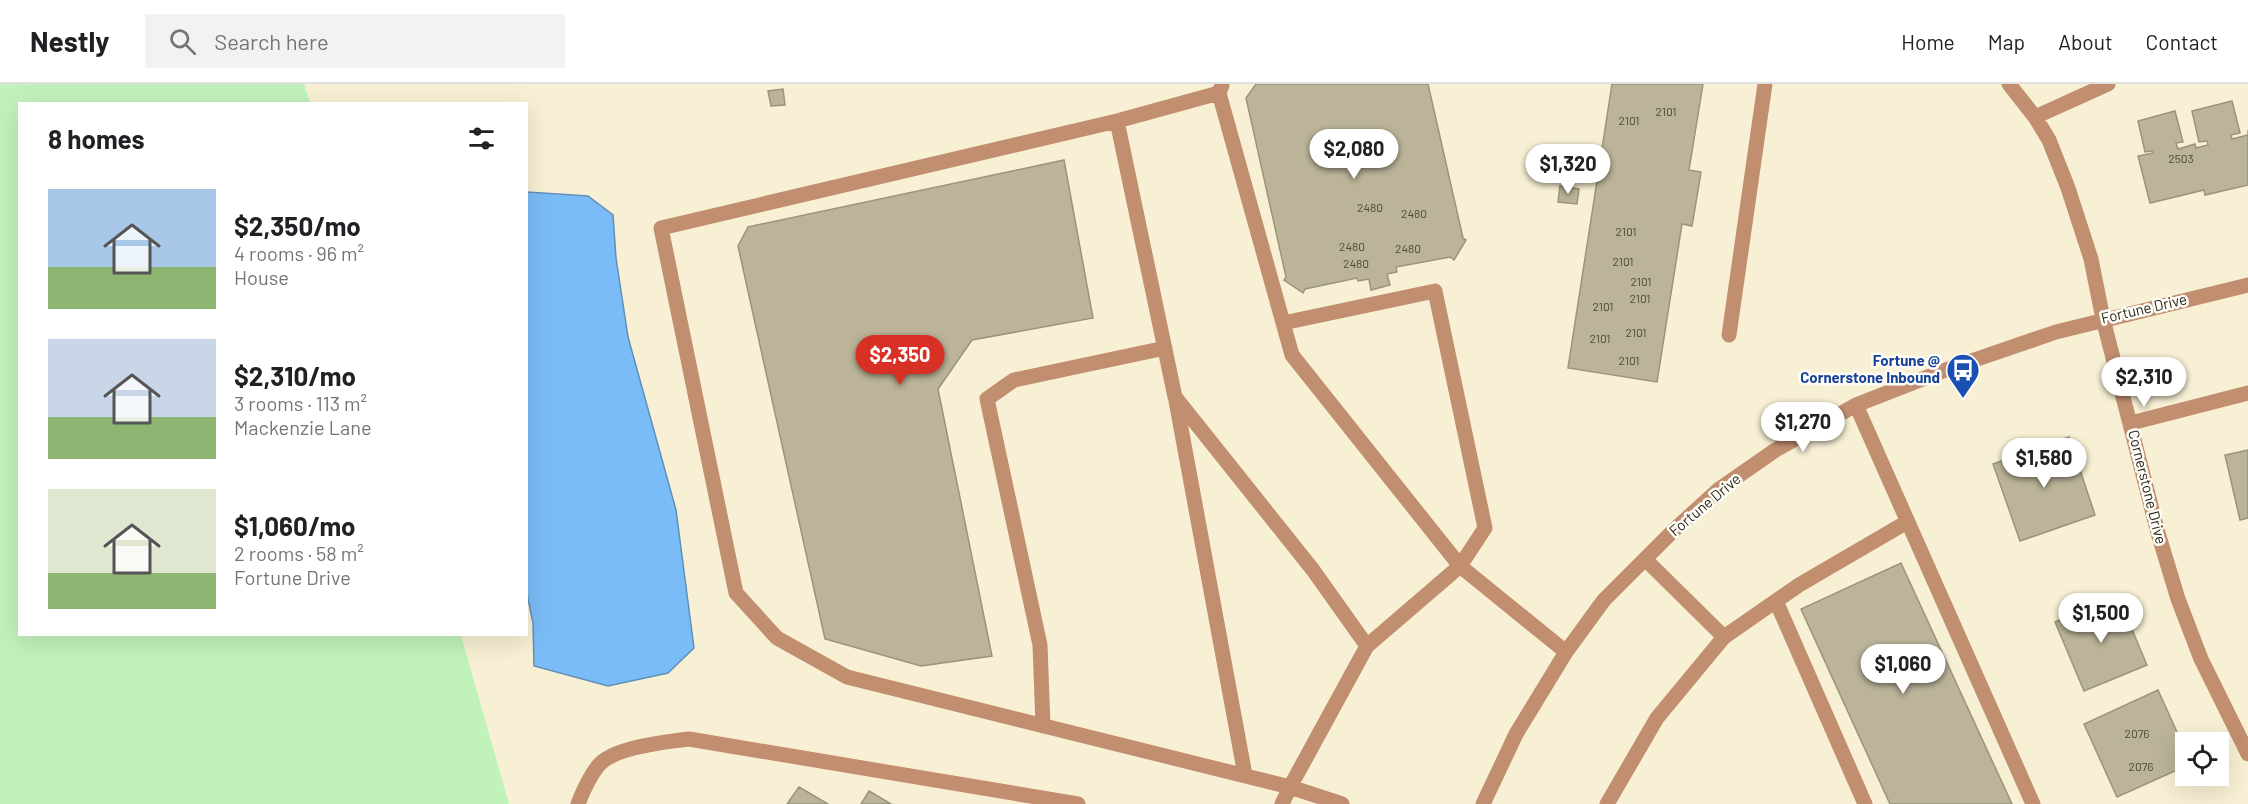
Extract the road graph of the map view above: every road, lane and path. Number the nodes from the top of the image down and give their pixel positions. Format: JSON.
{"nodes":[{"id":1,"x":1765,"y":84,"type":"edge"},
{"id":2,"x":2009,"y":84,"type":"edge"},
{"id":3,"x":2108,"y":84,"type":"edge"},
{"id":4,"x":1221,"y":89,"type":"edge"},
{"id":5,"x":2036,"y":117,"type":"junction"},
{"id":6,"x":1117,"y":121,"type":"junction"},
{"id":7,"x":2248,"y":285,"type":"edge"},
{"id":8,"x":2103,"y":319,"type":"junction"},
{"id":9,"x":1283,"y":323,"type":"junction"},
{"id":10,"x":1729,"y":335,"type":"dead end"},
{"id":11,"x":1165,"y":348,"type":"junction"},
{"id":12,"x":2248,"y":393,"type":"edge"},
{"id":13,"x":1175,"y":398,"type":"junction"},
{"id":14,"x":1856,"y":405,"type":"junction"},
{"id":15,"x":2131,"y":423,"type":"junction"},
{"id":16,"x":1907,"y":522,"type":"junction"},
{"id":17,"x":1645,"y":559,"type":"junction"},
{"id":18,"x":1460,"y":567,"type":"junction"},
{"id":19,"x":1776,"y":601,"type":"junction"},
{"id":20,"x":1724,"y":637,"type":"junction"},
{"id":21,"x":1367,"y":645,"type":"junction"},
{"id":22,"x":1566,"y":652,"type":"junction"},
{"id":23,"x":1043,"y":726,"type":"junction"},
{"id":24,"x":2248,"y":754,"type":"edge"},
{"id":25,"x":1245,"y":775,"type":"junction"},
{"id":26,"x":1290,"y":787,"type":"junction"},
{"id":27,"x":578,"y":804,"type":"edge"},
{"id":28,"x":1077,"y":804,"type":"edge"},
{"id":29,"x":1282,"y":804,"type":"edge"},
{"id":30,"x":1342,"y":804,"type":"edge"},
{"id":31,"x":1484,"y":804,"type":"edge"},
{"id":32,"x":1607,"y":804,"type":"edge"},
{"id":33,"x":1865,"y":804,"type":"edge"},
{"id":34,"x":2033,"y":804,"type":"edge"}],
"edges":[{"from":1,"to":10,"type":"street"},
{"from":2,"to":5,"type":"street","name":"Cornerstone Drive"},
{"from":3,"to":5,"type":"street"},
{"from":4,"to":6,"type":"street"},
{"from":4,"to":9,"type":"street"},
{"from":5,"to":8,"type":"street","name":"Cornerstone Drive"},
{"from":6,"to":11,"type":"street"},
{"from":6,"to":23,"type":"street"},
{"from":7,"to":8,"type":"street","name":"Fortune Drive"},
{"from":8,"to":14,"type":"street","name":"Fortune Drive"},
{"from":8,"to":15,"type":"street","name":"Cornerstone Drive"},
{"from":9,"to":18,"type":"street"},
{"from":9,"to":18,"type":"street"},
{"from":11,"to":13,"type":"street"},
{"from":11,"to":23,"type":"street"},
{"from":12,"to":15,"type":"street"},
{"from":13,"to":21,"type":"street"},
{"from":13,"to":25,"type":"street"},
{"from":14,"to":16,"type":"street"},
{"from":14,"to":17,"type":"street","name":"Fortune Drive"},
{"from":15,"to":24,"type":"street","name":"Cornerstone Drive"},
{"from":16,"to":19,"type":"street"},
{"from":16,"to":34,"type":"street"},
{"from":17,"to":20,"type":"street"},
{"from":17,"to":22,"type":"street","name":"Fortune Drive"},
{"from":18,"to":21,"type":"street"},
{"from":18,"to":22,"type":"street"},
{"from":19,"to":20,"type":"street"},
{"from":19,"to":33,"type":"street"},
{"from":20,"to":32,"type":"street"},
{"from":21,"to":26,"type":"street"},
{"from":22,"to":31,"type":"street","name":"Fortune Drive"},
{"from":23,"to":25,"type":"street"},
{"from":25,"to":26,"type":"street"},
{"from":26,"to":29,"type":"street"},
{"from":26,"to":30,"type":"street"},
{"from":27,"to":28,"type":"street"}]}
